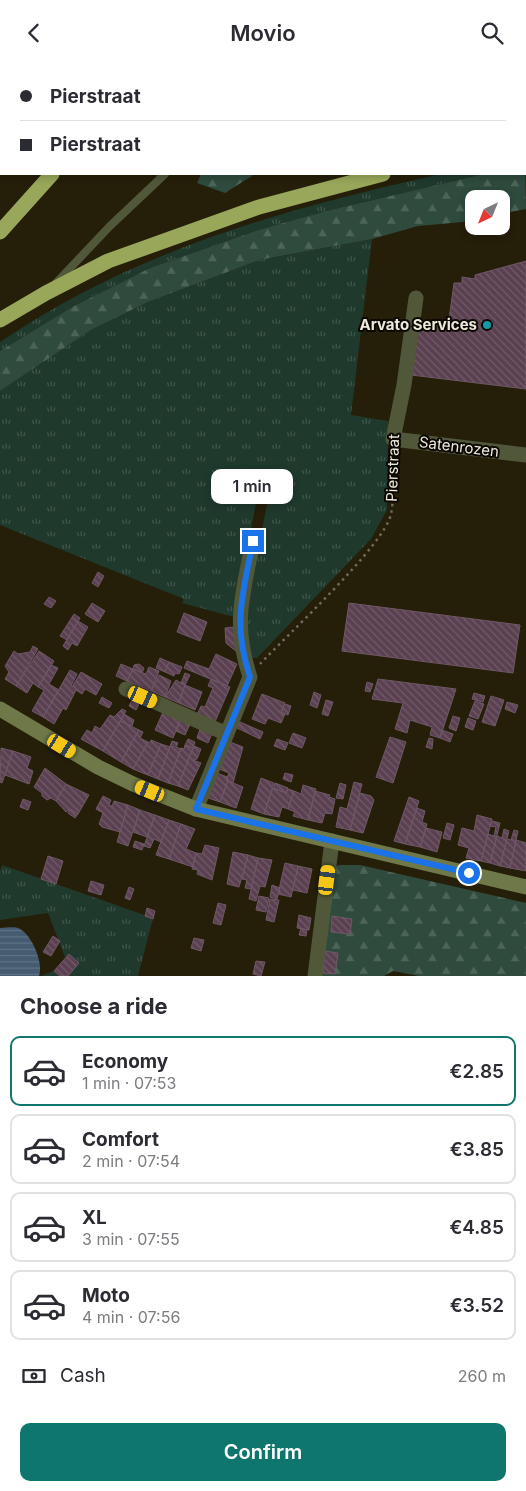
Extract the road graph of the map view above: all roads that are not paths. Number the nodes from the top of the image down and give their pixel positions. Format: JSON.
{"nodes":[{"id":1,"x":51,"y":175,"type":"edge"},
{"id":2,"x":163,"y":175,"type":"edge"},
{"id":3,"x":379,"y":175,"type":"edge"},
{"id":4,"x":0,"y":232,"type":"edge"},
{"id":5,"x":46,"y":293,"type":"junction"},
{"id":6,"x":416,"y":298,"type":"dead end"},
{"id":7,"x":0,"y":321,"type":"edge"},
{"id":8,"x":393,"y":439,"type":"joint"},
{"id":9,"x":526,"y":455,"type":"edge"},
{"id":10,"x":253,"y":541,"type":"dead end"},
{"id":11,"x":126,"y":689,"type":"dead end"},
{"id":12,"x":0,"y":709,"type":"edge"},
{"id":13,"x":227,"y":734,"type":"junction"},
{"id":14,"x":196,"y":809,"type":"junction"},
{"id":15,"x":332,"y":841,"type":"junction"},
{"id":16,"x":526,"y":887,"type":"edge"},
{"id":17,"x":315,"y":976,"type":"edge"}],
"edges":[{"from":1,"to":4,"type":"highway"},
{"from":2,"to":5,"type":"lane"},
{"from":3,"to":5,"type":"highway"},
{"from":5,"to":7,"type":"highway"},
{"from":6,"to":8,"type":"street","name":"Pierstraat"},
{"from":8,"to":9,"type":"street","name":"Satenrozen"},
{"from":10,"to":13,"type":"street"},
{"from":11,"to":13,"type":"street"},
{"from":12,"to":14,"type":"street"},
{"from":13,"to":14,"type":"street"},
{"from":14,"to":15,"type":"street"},
{"from":15,"to":16,"type":"street"},
{"from":15,"to":17,"type":"street"}]}
